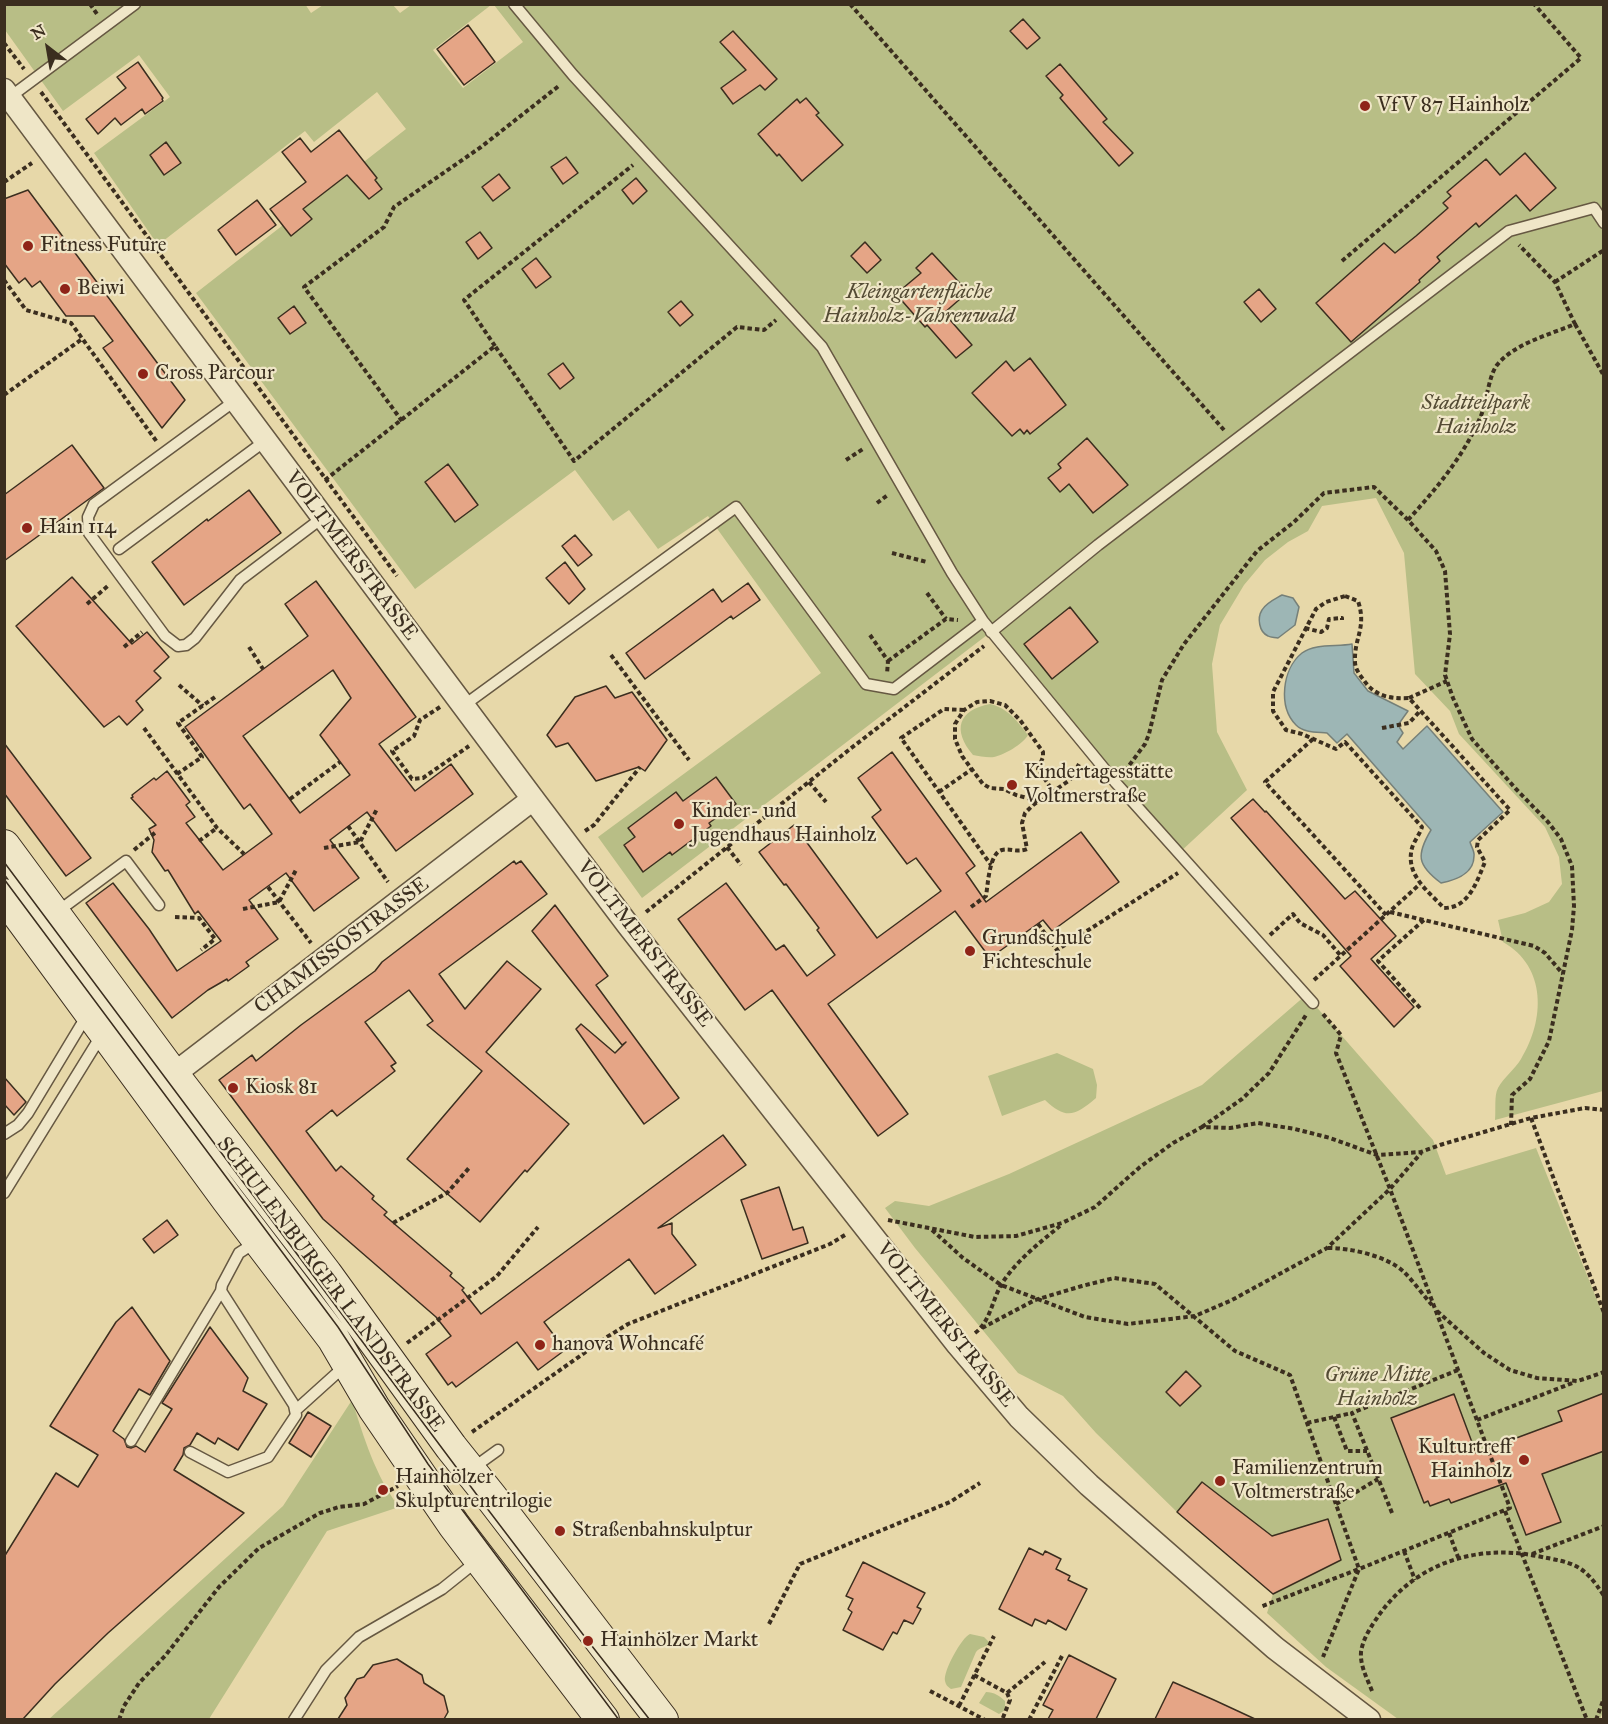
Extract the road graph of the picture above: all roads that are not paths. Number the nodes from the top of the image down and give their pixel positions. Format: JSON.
{"nodes":[{"id":1,"x":135,"y":4,"type":"edge"},
{"id":2,"x":514,"y":4,"type":"edge"},
{"id":3,"x":7,"y":93,"type":"edge"},
{"id":4,"x":1604,"y":223,"type":"edge"},
{"id":5,"x":236,"y":400,"type":"junction"},
{"id":6,"x":266,"y":441,"type":"junction"},
{"id":7,"x":322,"y":518,"type":"junction"},
{"id":8,"x":119,"y":549,"type":"dead end"},
{"id":9,"x":983,"y":621,"type":"junction"},
{"id":10,"x":993,"y":635,"type":"junction"},
{"id":11,"x":459,"y":702,"type":"junction"},
{"id":12,"x":533,"y":799,"type":"junction"},
{"id":13,"x":4,"y":846,"type":"edge"},
{"id":14,"x":4,"y":895,"type":"edge"},
{"id":15,"x":159,"y":905,"type":"dead end"},
{"id":16,"x":43,"y":923,"type":"junction"},
{"id":17,"x":1313,"y":1003,"type":"road end"},
{"id":18,"x":106,"y":1013,"type":"junction"},
{"id":19,"x":162,"y":1083,"type":"junction"},
{"id":20,"x":4,"y":1134,"type":"edge"},
{"id":21,"x":4,"y":1193,"type":"edge"},
{"id":22,"x":259,"y":1240,"type":"junction"},
{"id":23,"x":221,"y":1291,"type":"junction"},
{"id":24,"x":349,"y":1362,"type":"junction"},
{"id":25,"x":296,"y":1410,"type":"junction"},
{"id":26,"x":131,"y":1441,"type":"dead end"},
{"id":27,"x":498,"y":1450,"type":"dead end"},
{"id":28,"x":190,"y":1452,"type":"dead end"},
{"id":29,"x":460,"y":1459,"type":"junction"},
{"id":30,"x":480,"y":1559,"type":"junction"},
{"id":31,"x":294,"y":1719,"type":"edge"},
{"id":32,"x":603,"y":1719,"type":"edge"},
{"id":33,"x":662,"y":1719,"type":"edge"},
{"id":34,"x":1369,"y":1719,"type":"edge"}],
"edges":[{"from":1,"to":3,"type":"lane"},
{"from":2,"to":9,"type":"lane"},
{"from":3,"to":5,"type":"street","name":"VOLTMERSTRASSE"},
{"from":4,"to":10,"type":"lane"},
{"from":5,"to":6,"type":"street","name":"VOLTMERSTRASSE"},
{"from":5,"to":7,"type":"lane"},
{"from":6,"to":7,"type":"street","name":"VOLTMERSTRASSE"},
{"from":6,"to":8,"type":"lane"},
{"from":7,"to":11,"type":"street","name":"VOLTMERSTRASSE"},
{"from":9,"to":10,"type":"lane"},
{"from":9,"to":11,"type":"lane"},
{"from":10,"to":17,"type":"lane"},
{"from":11,"to":12,"type":"street","name":"VOLTMERSTRASSE"},
{"from":12,"to":19,"type":"street","name":"CHAMISSOSTRASSE"},
{"from":12,"to":34,"type":"street","name":"VOLTMERSTRASSE"},
{"from":13,"to":16,"type":"main road","name":"SCHULENBURGER LANDSTRASSE"},
{"from":14,"to":16,"type":"main road","name":"SCHULENBURGER LANDSTRASSE"},
{"from":15,"to":16,"type":"lane"},
{"from":16,"to":18,"type":"main road","name":"SCHULENBURGER LANDSTRASSE"},
{"from":18,"to":19,"type":"main road","name":"SCHULENBURGER LANDSTRASSE"},
{"from":18,"to":20,"type":"lane"},
{"from":18,"to":21,"type":"lane"},
{"from":19,"to":22,"type":"main road","name":"SCHULENBURGER LANDSTRASSE"},
{"from":19,"to":29,"type":"main road","name":"SCHULENBURGER LANDSTRASSE"},
{"from":22,"to":23,"type":"lane"},
{"from":22,"to":24,"type":"main road","name":"SCHULENBURGER LANDSTRASSE"},
{"from":23,"to":25,"type":"lane"},
{"from":23,"to":26,"type":"lane"},
{"from":24,"to":25,"type":"lane"},
{"from":24,"to":30,"type":"main road","name":"SCHULENBURGER LANDSTRASSE"},
{"from":25,"to":28,"type":"lane"},
{"from":27,"to":29,"type":"lane"},
{"from":29,"to":33,"type":"main road","name":"SCHULENBURGER LANDSTRASSE"},
{"from":30,"to":31,"type":"lane"},
{"from":30,"to":32,"type":"main road","name":"SCHULENBURGER LANDSTRASSE"}]}
